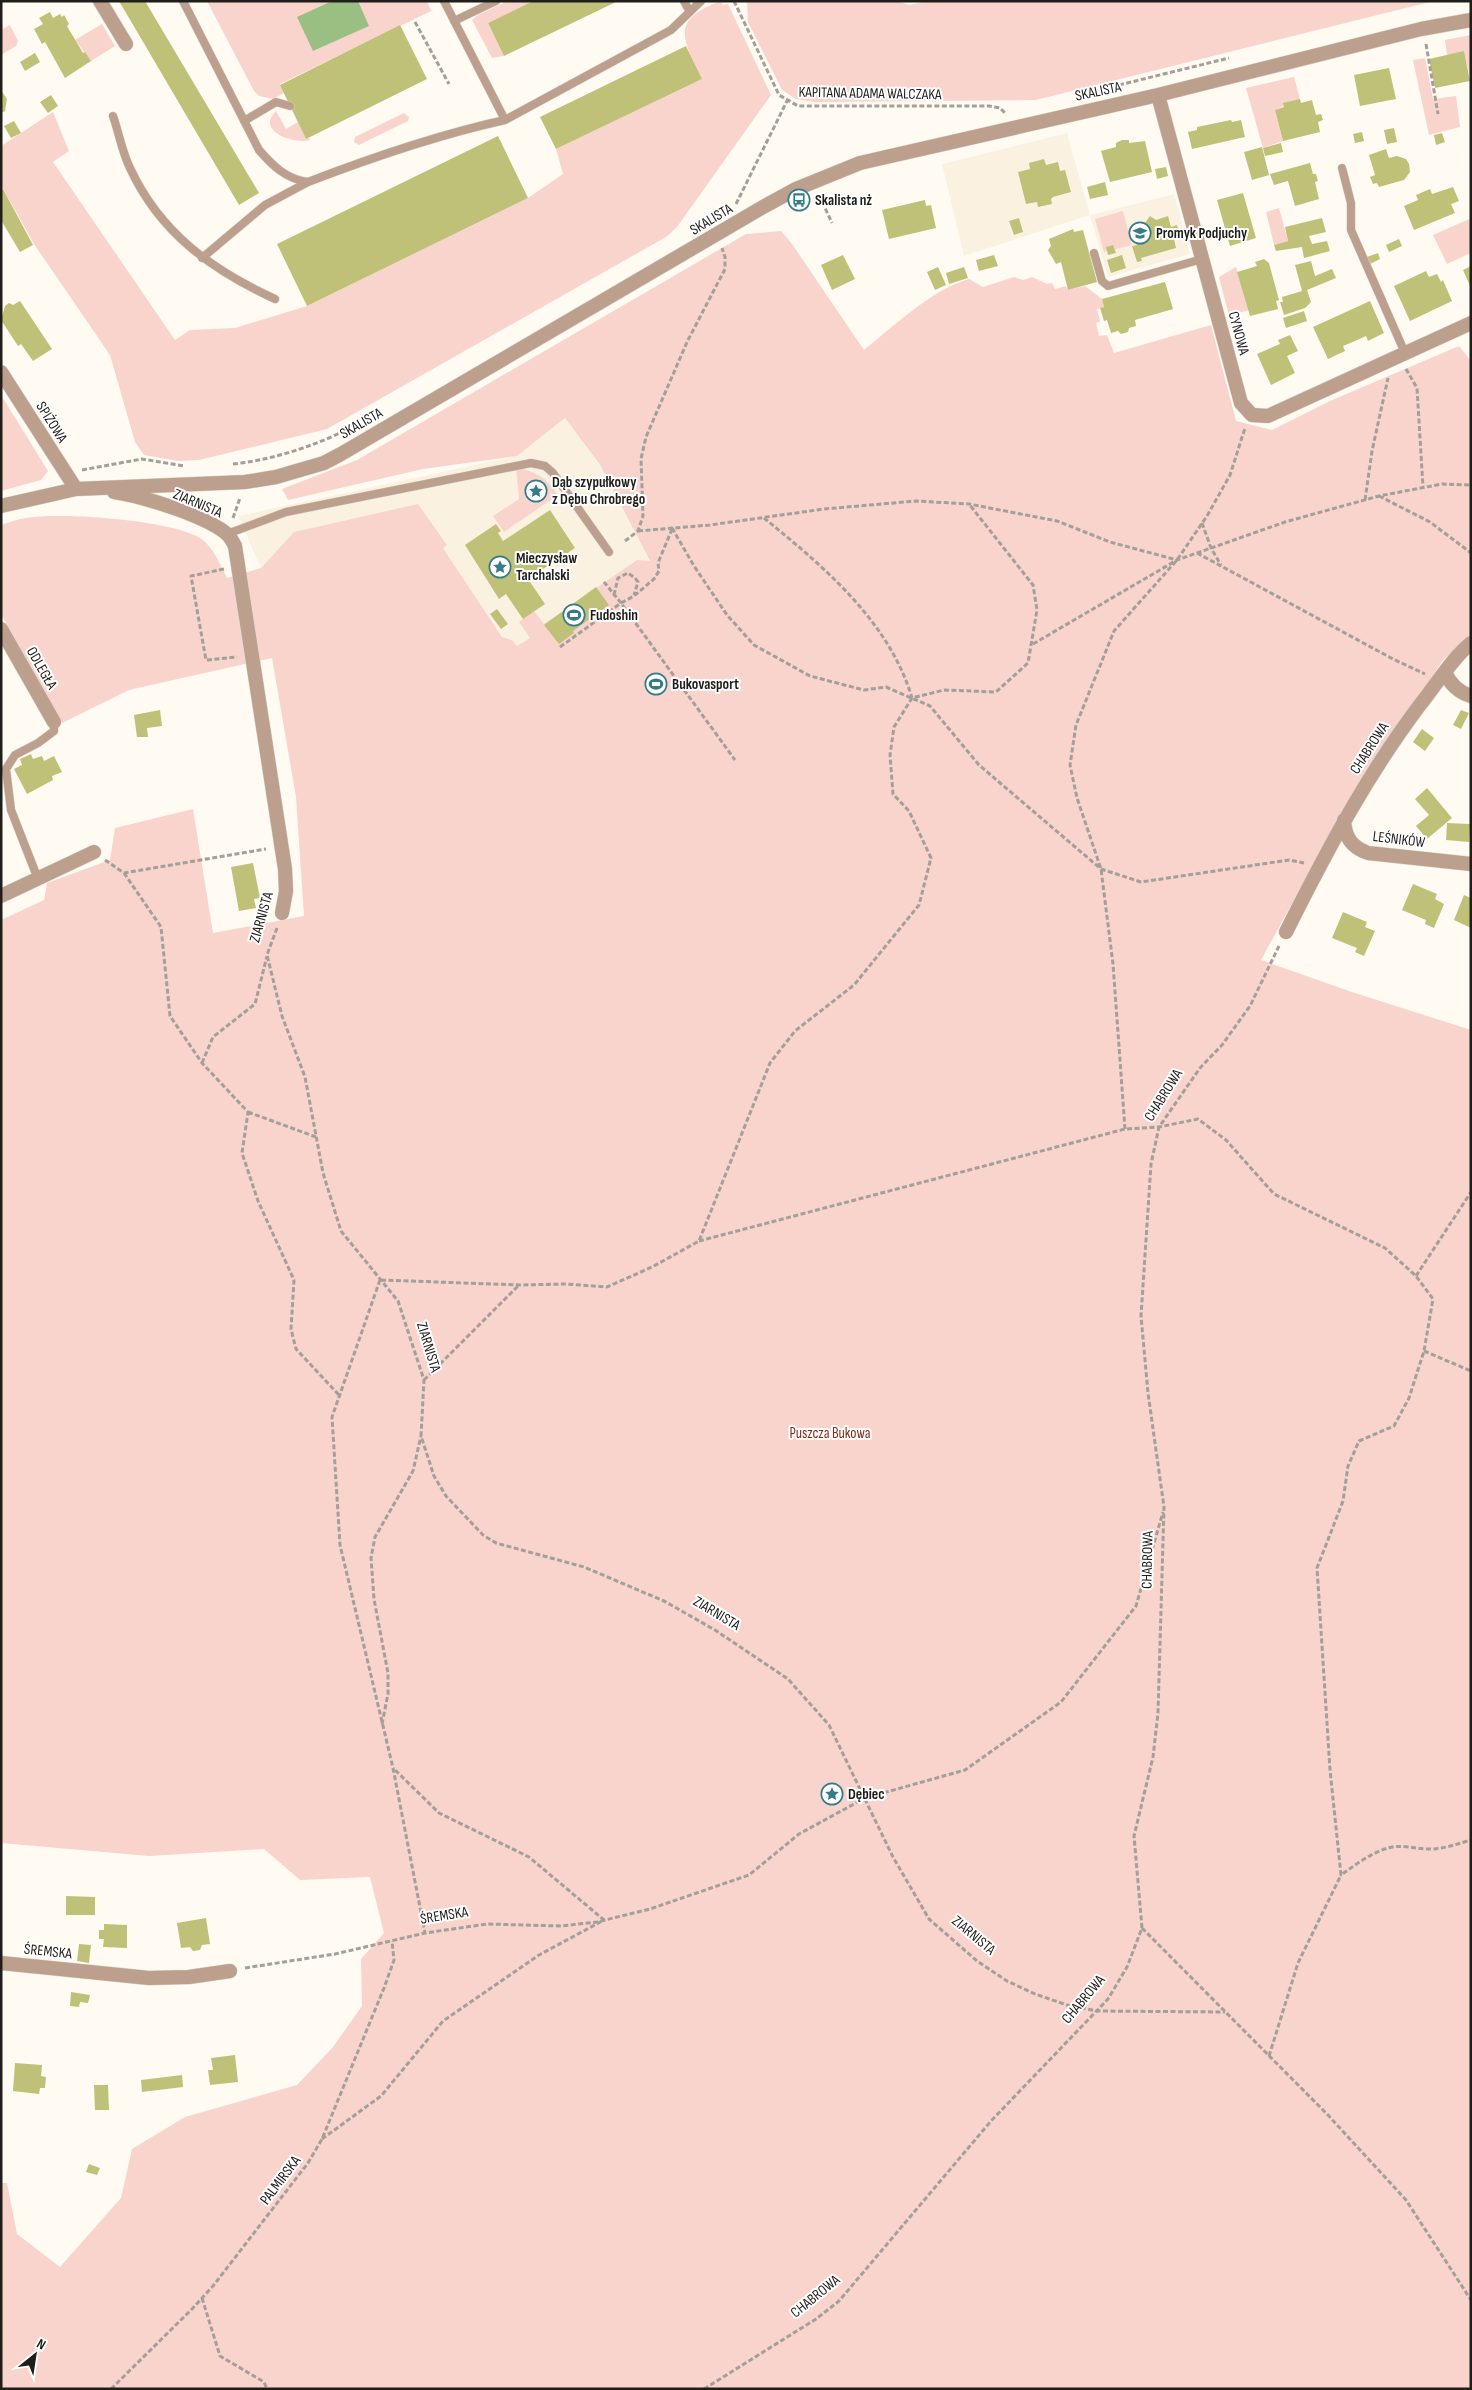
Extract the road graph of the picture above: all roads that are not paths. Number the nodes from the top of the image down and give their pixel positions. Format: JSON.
{"nodes":[{"id":1,"x":100,"y":1,"type":"edge"},
{"id":2,"x":183,"y":1,"type":"edge"},
{"id":3,"x":444,"y":1,"type":"edge"},
{"id":4,"x":496,"y":1,"type":"edge"},
{"id":5,"x":684,"y":1,"type":"edge"},
{"id":6,"x":701,"y":1,"type":"edge"},
{"id":7,"x":690,"y":12,"type":"junction"},
{"id":8,"x":454,"y":20,"type":"junction"},
{"id":9,"x":1471,"y":20,"type":"edge"},
{"id":10,"x":126,"y":44,"type":"dead end"},
{"id":11,"x":1158,"y":95,"type":"junction"},
{"id":12,"x":290,"y":106,"type":"dead end"},
{"id":13,"x":114,"y":116,"type":"dead end"},
{"id":14,"x":505,"y":120,"type":"junction"},
{"id":15,"x":244,"y":121,"type":"junction"},
{"id":16,"x":1342,"y":168,"type":"dead end"},
{"id":17,"x":308,"y":182,"type":"junction"},
{"id":18,"x":1094,"y":253,"type":"dead end"},
{"id":19,"x":202,"y":258,"type":"junction"},
{"id":20,"x":1202,"y":259,"type":"junction"},
{"id":21,"x":275,"y":299,"type":"dead end"},
{"id":22,"x":1471,"y":323,"type":"edge"},
{"id":23,"x":1401,"y":359,"type":"junction"},
{"id":24,"x":1,"y":372,"type":"edge"},
{"id":25,"x":76,"y":489,"type":"junction"},
{"id":26,"x":1,"y":506,"type":"edge"},
{"id":27,"x":227,"y":534,"type":"junction"},
{"id":28,"x":608,"y":552,"type":"dead end"},
{"id":29,"x":1,"y":629,"type":"edge"},
{"id":30,"x":1471,"y":643,"type":"edge"},
{"id":31,"x":1442,"y":675,"type":"junction"},
{"id":32,"x":1471,"y":696,"type":"edge"},
{"id":33,"x":54,"y":722,"type":"joint"},
{"id":34,"x":1344,"y":820,"type":"junction"},
{"id":35,"x":94,"y":852,"type":"road end"},
{"id":36,"x":1471,"y":864,"type":"edge"},
{"id":37,"x":38,"y":879,"type":"junction"},
{"id":38,"x":1,"y":896,"type":"edge"},
{"id":39,"x":282,"y":913,"type":"road end"},
{"id":40,"x":1286,"y":932,"type":"road end"},
{"id":41,"x":1,"y":1963,"type":"edge"},
{"id":42,"x":230,"y":1971,"type":"road end"}],
"edges":[{"from":1,"to":10,"type":"street"},
{"from":2,"to":15,"type":"lane"},
{"from":3,"to":8,"type":"lane"},
{"from":4,"to":8,"type":"lane"},
{"from":5,"to":7,"type":"lane"},
{"from":6,"to":7,"type":"lane"},
{"from":7,"to":14,"type":"lane"},
{"from":8,"to":14,"type":"lane"},
{"from":9,"to":11,"type":"street","name":"SKALISTA"},
{"from":11,"to":20,"type":"street","name":"CYNOWA"},
{"from":11,"to":25,"type":"street","name":"SKALISTA"},
{"from":12,"to":15,"type":"lane"},
{"from":13,"to":19,"type":"lane"},
{"from":14,"to":17,"type":"lane"},
{"from":15,"to":17,"type":"lane"},
{"from":16,"to":23,"type":"lane"},
{"from":17,"to":19,"type":"lane"},
{"from":18,"to":20,"type":"lane"},
{"from":19,"to":21,"type":"lane"},
{"from":20,"to":23,"type":"street","name":"CYNOWA"},
{"from":22,"to":23,"type":"street"},
{"from":24,"to":25,"type":"street","name":"SPIŻOWA"},
{"from":25,"to":26,"type":"street","name":"SKALISTA"},
{"from":25,"to":27,"type":"street","name":"ZIARNISTA"},
{"from":27,"to":28,"type":"lane"},
{"from":27,"to":39,"type":"street","name":"ZIARNISTA"},
{"from":29,"to":33,"type":"street","name":"ODLEGŁA"},
{"from":30,"to":31,"type":"street","name":"CHABROWA"},
{"from":31,"to":32,"type":"street"},
{"from":31,"to":34,"type":"street","name":"CHABROWA"},
{"from":33,"to":37,"type":"lane"},
{"from":34,"to":36,"type":"street","name":"LEŚNIKÓW"},
{"from":34,"to":40,"type":"street","name":"CHABROWA"},
{"from":35,"to":37,"type":"street"},
{"from":37,"to":38,"type":"street"},
{"from":41,"to":42,"type":"street","name":"ŚREMSKA"}]}
